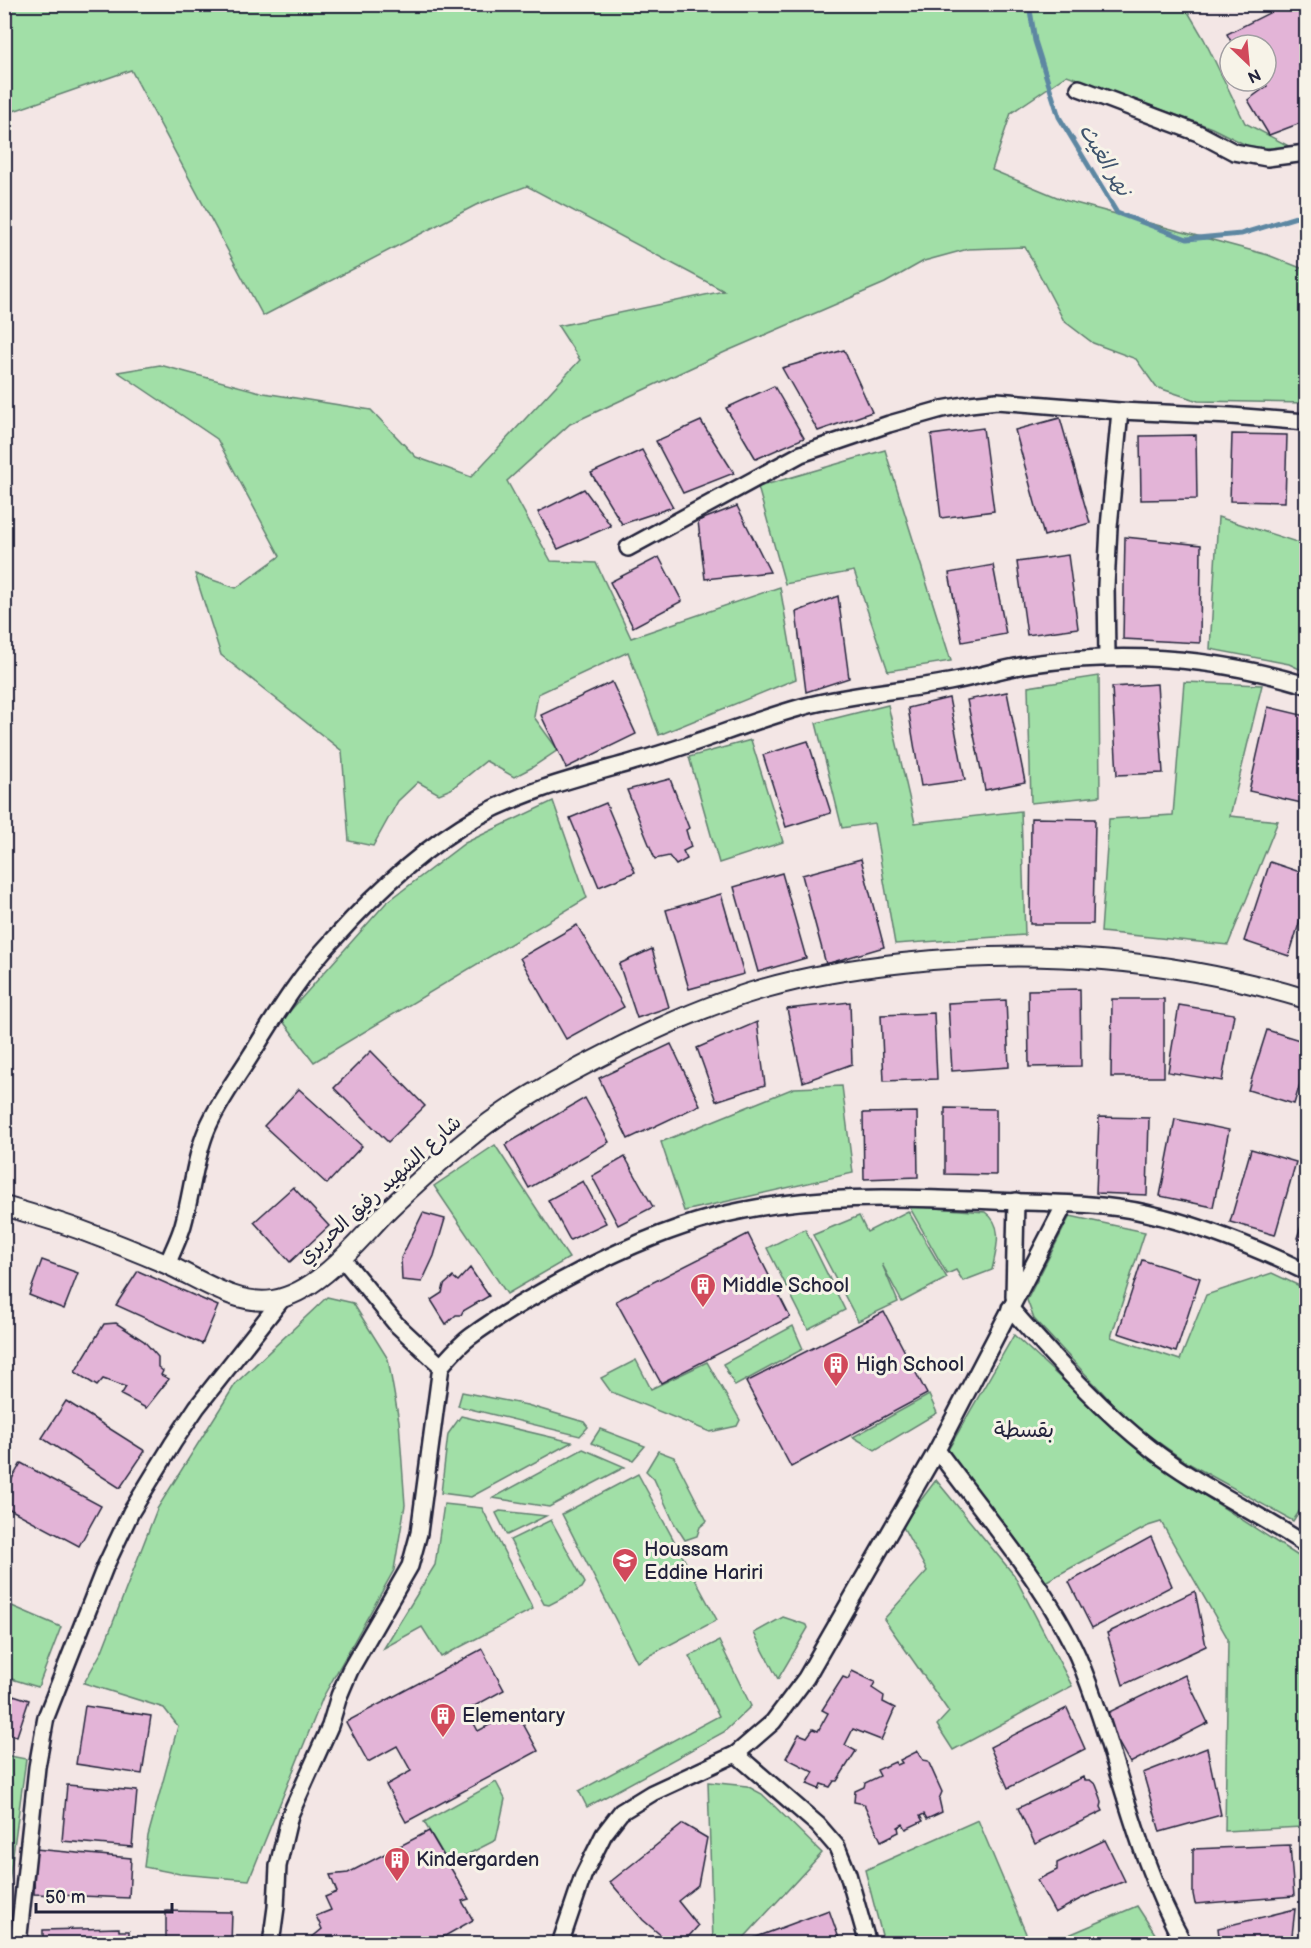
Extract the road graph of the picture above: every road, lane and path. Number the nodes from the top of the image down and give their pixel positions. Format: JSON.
{"nodes":[{"id":1,"x":1079,"y":88,"type":"dead end"},
{"id":2,"x":1306,"y":153,"type":"edge"},
{"id":3,"x":1120,"y":411,"type":"junction"},
{"id":4,"x":1306,"y":423,"type":"edge"},
{"id":5,"x":628,"y":548,"type":"dead end"},
{"id":6,"x":1107,"y":656,"type":"junction"},
{"id":7,"x":1306,"y":685,"type":"edge"},
{"id":8,"x":1306,"y":999,"type":"edge"},
{"id":9,"x":1016,"y":1202,"type":"junction"},
{"id":10,"x":1065,"y":1204,"type":"junction"},
{"id":11,"x":4,"y":1206,"type":"edge"},
{"id":12,"x":342,"y":1258,"type":"junction"},
{"id":13,"x":167,"y":1265,"type":"junction"},
{"id":14,"x":1306,"y":1272,"type":"edge"},
{"id":15,"x":282,"y":1299,"type":"junction"},
{"id":16,"x":1012,"y":1304,"type":"junction"},
{"id":17,"x":441,"y":1366,"type":"junction"},
{"id":18,"x":936,"y":1450,"type":"junction"},
{"id":19,"x":1306,"y":1545,"type":"edge"},
{"id":20,"x":736,"y":1754,"type":"junction"},
{"id":21,"x":18,"y":1944,"type":"edge"},
{"id":22,"x":271,"y":1944,"type":"edge"},
{"id":23,"x":560,"y":1944,"type":"edge"},
{"id":24,"x":868,"y":1944,"type":"edge"},
{"id":25,"x":1184,"y":1944,"type":"edge"}],
"edges":[{"from":1,"to":2,"type":"street"},
{"from":3,"to":4,"type":"street"},
{"from":3,"to":5,"type":"street"},
{"from":3,"to":6,"type":"street"},
{"from":6,"to":7,"type":"street"},
{"from":6,"to":13,"type":"street"},
{"from":8,"to":12,"type":"street","name":"شارع الشهيد رفيق الحريري"},
{"from":9,"to":10,"type":"street"},
{"from":9,"to":16,"type":"street"},
{"from":9,"to":17,"type":"street"},
{"from":10,"to":14,"type":"street"},
{"from":10,"to":16,"type":"street"},
{"from":11,"to":13,"type":"street","name":"شارع الشهيد رفيق الحريري"},
{"from":12,"to":15,"type":"street","name":"شارع الشهيد رفيق الحريري"},
{"from":12,"to":17,"type":"street"},
{"from":13,"to":15,"type":"street","name":"شارع الشهيد رفيق الحريري"},
{"from":15,"to":21,"type":"street"},
{"from":16,"to":18,"type":"street"},
{"from":16,"to":19,"type":"street"},
{"from":17,"to":22,"type":"street"},
{"from":18,"to":20,"type":"street"},
{"from":18,"to":25,"type":"street"},
{"from":20,"to":23,"type":"street"},
{"from":20,"to":24,"type":"street"}]}
